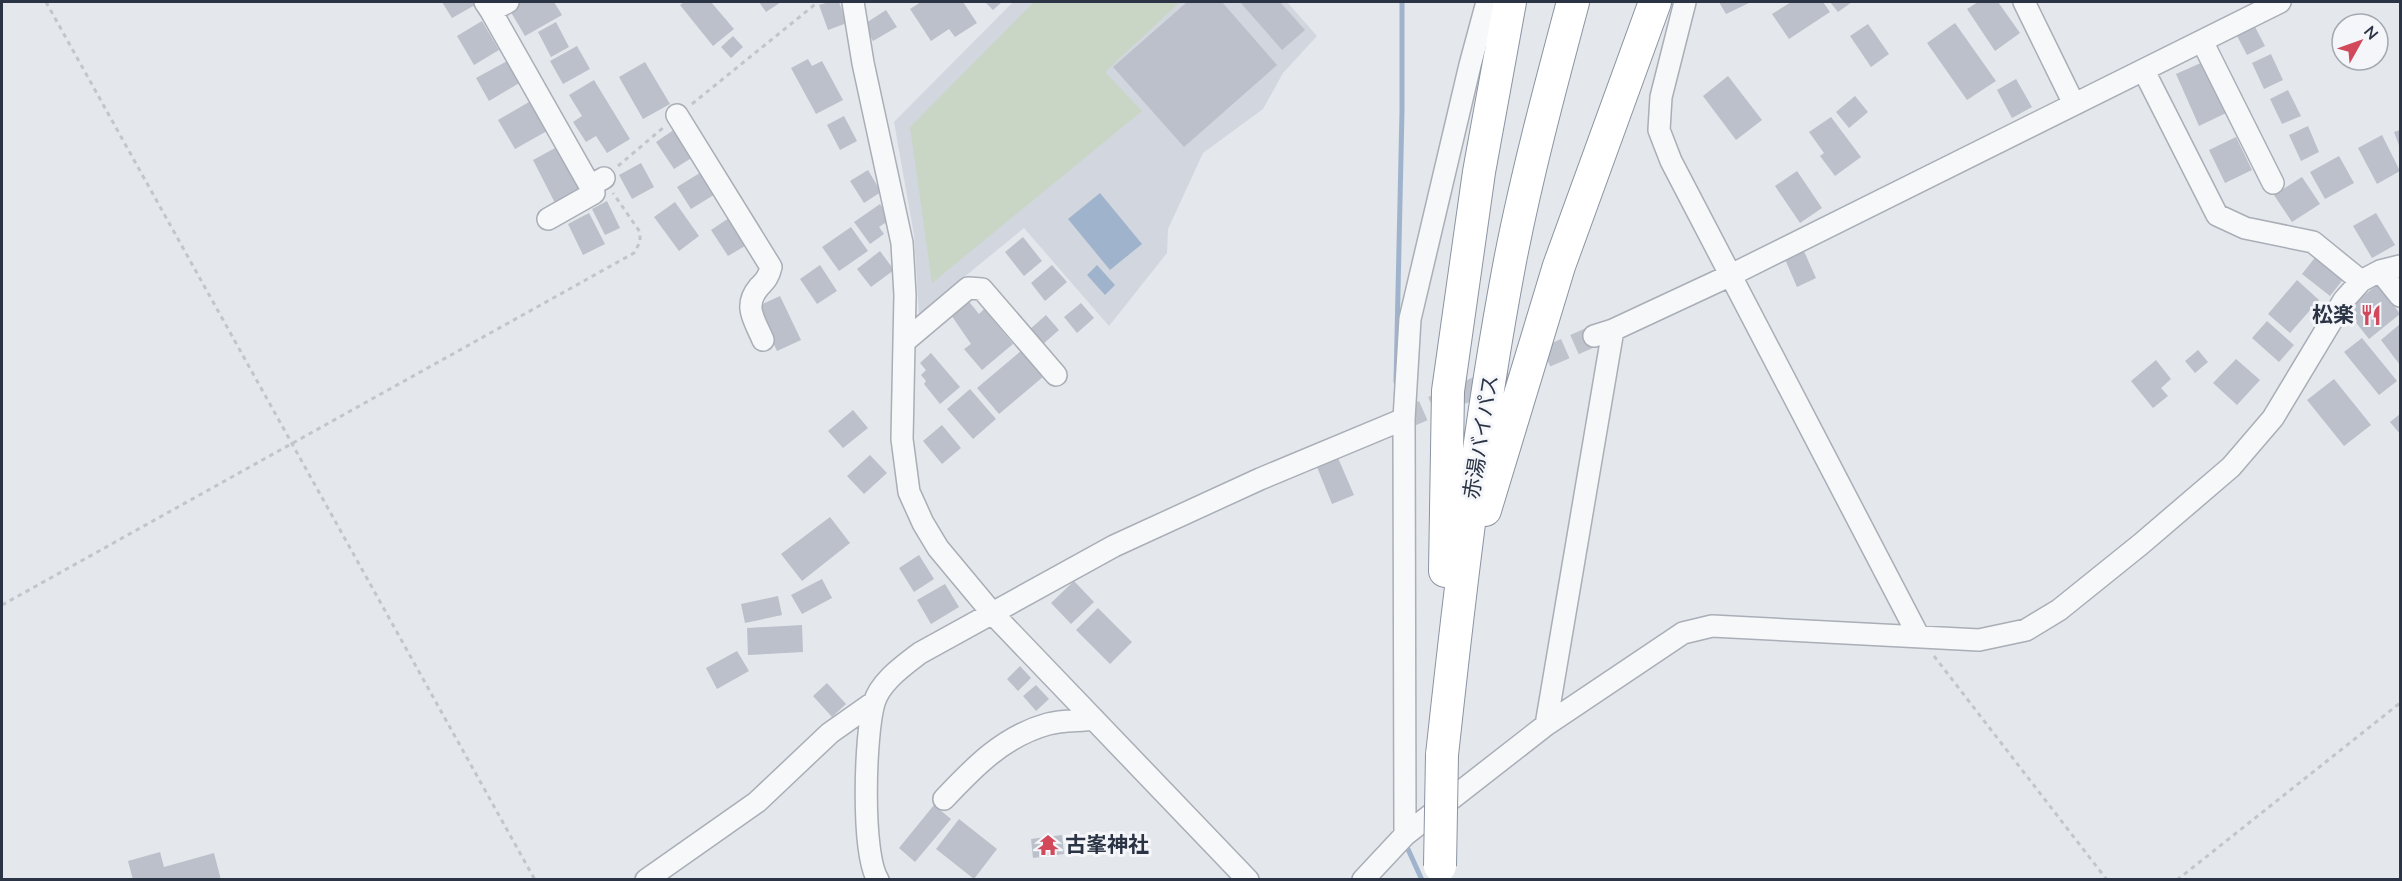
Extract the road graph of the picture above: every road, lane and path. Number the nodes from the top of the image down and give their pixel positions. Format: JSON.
{"nodes":[{"id":1,"x":46,"y":2,"type":"edge"},
{"id":2,"x":818,"y":2,"type":"edge"},
{"id":3,"x":853,"y":2,"type":"edge"},
{"id":4,"x":1487,"y":2,"type":"edge"},
{"id":5,"x":1510,"y":2,"type":"edge"},
{"id":6,"x":1573,"y":2,"type":"edge"},
{"id":7,"x":1655,"y":2,"type":"edge"},
{"id":8,"x":1684,"y":2,"type":"edge"},
{"id":9,"x":2024,"y":2,"type":"edge"},
{"id":10,"x":2280,"y":2,"type":"edge"},
{"id":11,"x":495,"y":5,"type":"edge"},
{"id":12,"x":2202,"y":42,"type":"junction"},
{"id":13,"x":2144,"y":70,"type":"junction"},
{"id":14,"x":2074,"y":104,"type":"junction"},
{"id":15,"x":677,"y":115,"type":"junction"},
{"id":16,"x":597,"y":182,"type":"junction"},
{"id":17,"x":2273,"y":183,"type":"dead end"},
{"id":18,"x":548,"y":219,"type":"dead end"},
{"id":19,"x":2390,"y":268,"type":"edge"},
{"id":20,"x":1731,"y":275,"type":"junction"},
{"id":21,"x":2361,"y":281,"type":"junction"},
{"id":22,"x":2400,"y":296,"type":"edge"},
{"id":23,"x":763,"y":340,"type":"dead end"},
{"id":24,"x":904,"y":342,"type":"junction"},
{"id":25,"x":1056,"y":375,"type":"dead end"},
{"id":26,"x":1404,"y":419,"type":"junction"},
{"id":27,"x":291,"y":443,"type":"junction"},
{"id":28,"x":1460,"y":593,"type":"junction"},
{"id":29,"x":2,"y":605,"type":"edge"},
{"id":30,"x":993,"y":614,"type":"junction"},
{"id":31,"x":1918,"y":635,"type":"junction"},
{"id":32,"x":874,"y":702,"type":"junction"},
{"id":33,"x":2400,"y":703,"type":"edge"},
{"id":34,"x":1094,"y":719,"type":"junction"},
{"id":35,"x":1546,"y":725,"type":"junction"},
{"id":36,"x":1442,"y":755,"type":"junction"},
{"id":37,"x":944,"y":799,"type":"dead end"},
{"id":38,"x":1405,"y":835,"type":"junction"},
{"id":39,"x":1440,"y":873,"type":"edge"},
{"id":40,"x":535,"y":879,"type":"edge"},
{"id":41,"x":646,"y":879,"type":"edge"},
{"id":42,"x":878,"y":879,"type":"edge"},
{"id":43,"x":1248,"y":879,"type":"edge"},
{"id":44,"x":1363,"y":879,"type":"edge"},
{"id":45,"x":2107,"y":879,"type":"edge"},
{"id":46,"x":2177,"y":879,"type":"edge"}],
"edges":[{"from":1,"to":27,"type":"path"},
{"from":2,"to":15,"type":"path"},
{"from":3,"to":24,"type":"street"},
{"from":4,"to":26,"type":"street"},
{"from":5,"to":36,"type":"highway"},
{"from":6,"to":28,"type":"highway","name":"赤湯バイパス"},
{"from":7,"to":28,"type":"highway"},
{"from":8,"to":20,"type":"street"},
{"from":9,"to":14,"type":"street"},
{"from":10,"to":12,"type":"street"},
{"from":11,"to":16,"type":"street"},
{"from":12,"to":13,"type":"street"},
{"from":12,"to":17,"type":"street"},
{"from":13,"to":14,"type":"street"},
{"from":13,"to":21,"type":"street"},
{"from":14,"to":20,"type":"street"},
{"from":15,"to":16,"type":"path"},
{"from":15,"to":23,"type":"street"},
{"from":16,"to":18,"type":"street"},
{"from":16,"to":27,"type":"path"},
{"from":19,"to":21,"type":"street"},
{"from":19,"to":22,"type":"street"},
{"from":20,"to":31,"type":"street"},
{"from":20,"to":35,"type":"street"},
{"from":21,"to":31,"type":"street"},
{"from":24,"to":25,"type":"street"},
{"from":24,"to":30,"type":"street"},
{"from":26,"to":30,"type":"street"},
{"from":26,"to":38,"type":"street"},
{"from":27,"to":29,"type":"path"},
{"from":27,"to":40,"type":"path"},
{"from":28,"to":36,"type":"highway","name":"赤湯バイパス"},
{"from":30,"to":32,"type":"street"},
{"from":30,"to":34,"type":"street"},
{"from":31,"to":35,"type":"street"},
{"from":31,"to":45,"type":"path"},
{"from":32,"to":41,"type":"street"},
{"from":32,"to":42,"type":"street"},
{"from":33,"to":46,"type":"path"},
{"from":34,"to":37,"type":"street"},
{"from":34,"to":43,"type":"street"},
{"from":35,"to":38,"type":"street"},
{"from":36,"to":39,"type":"highway","name":"赤湯バイパス","bridge":true},
{"from":38,"to":44,"type":"street"}]}
